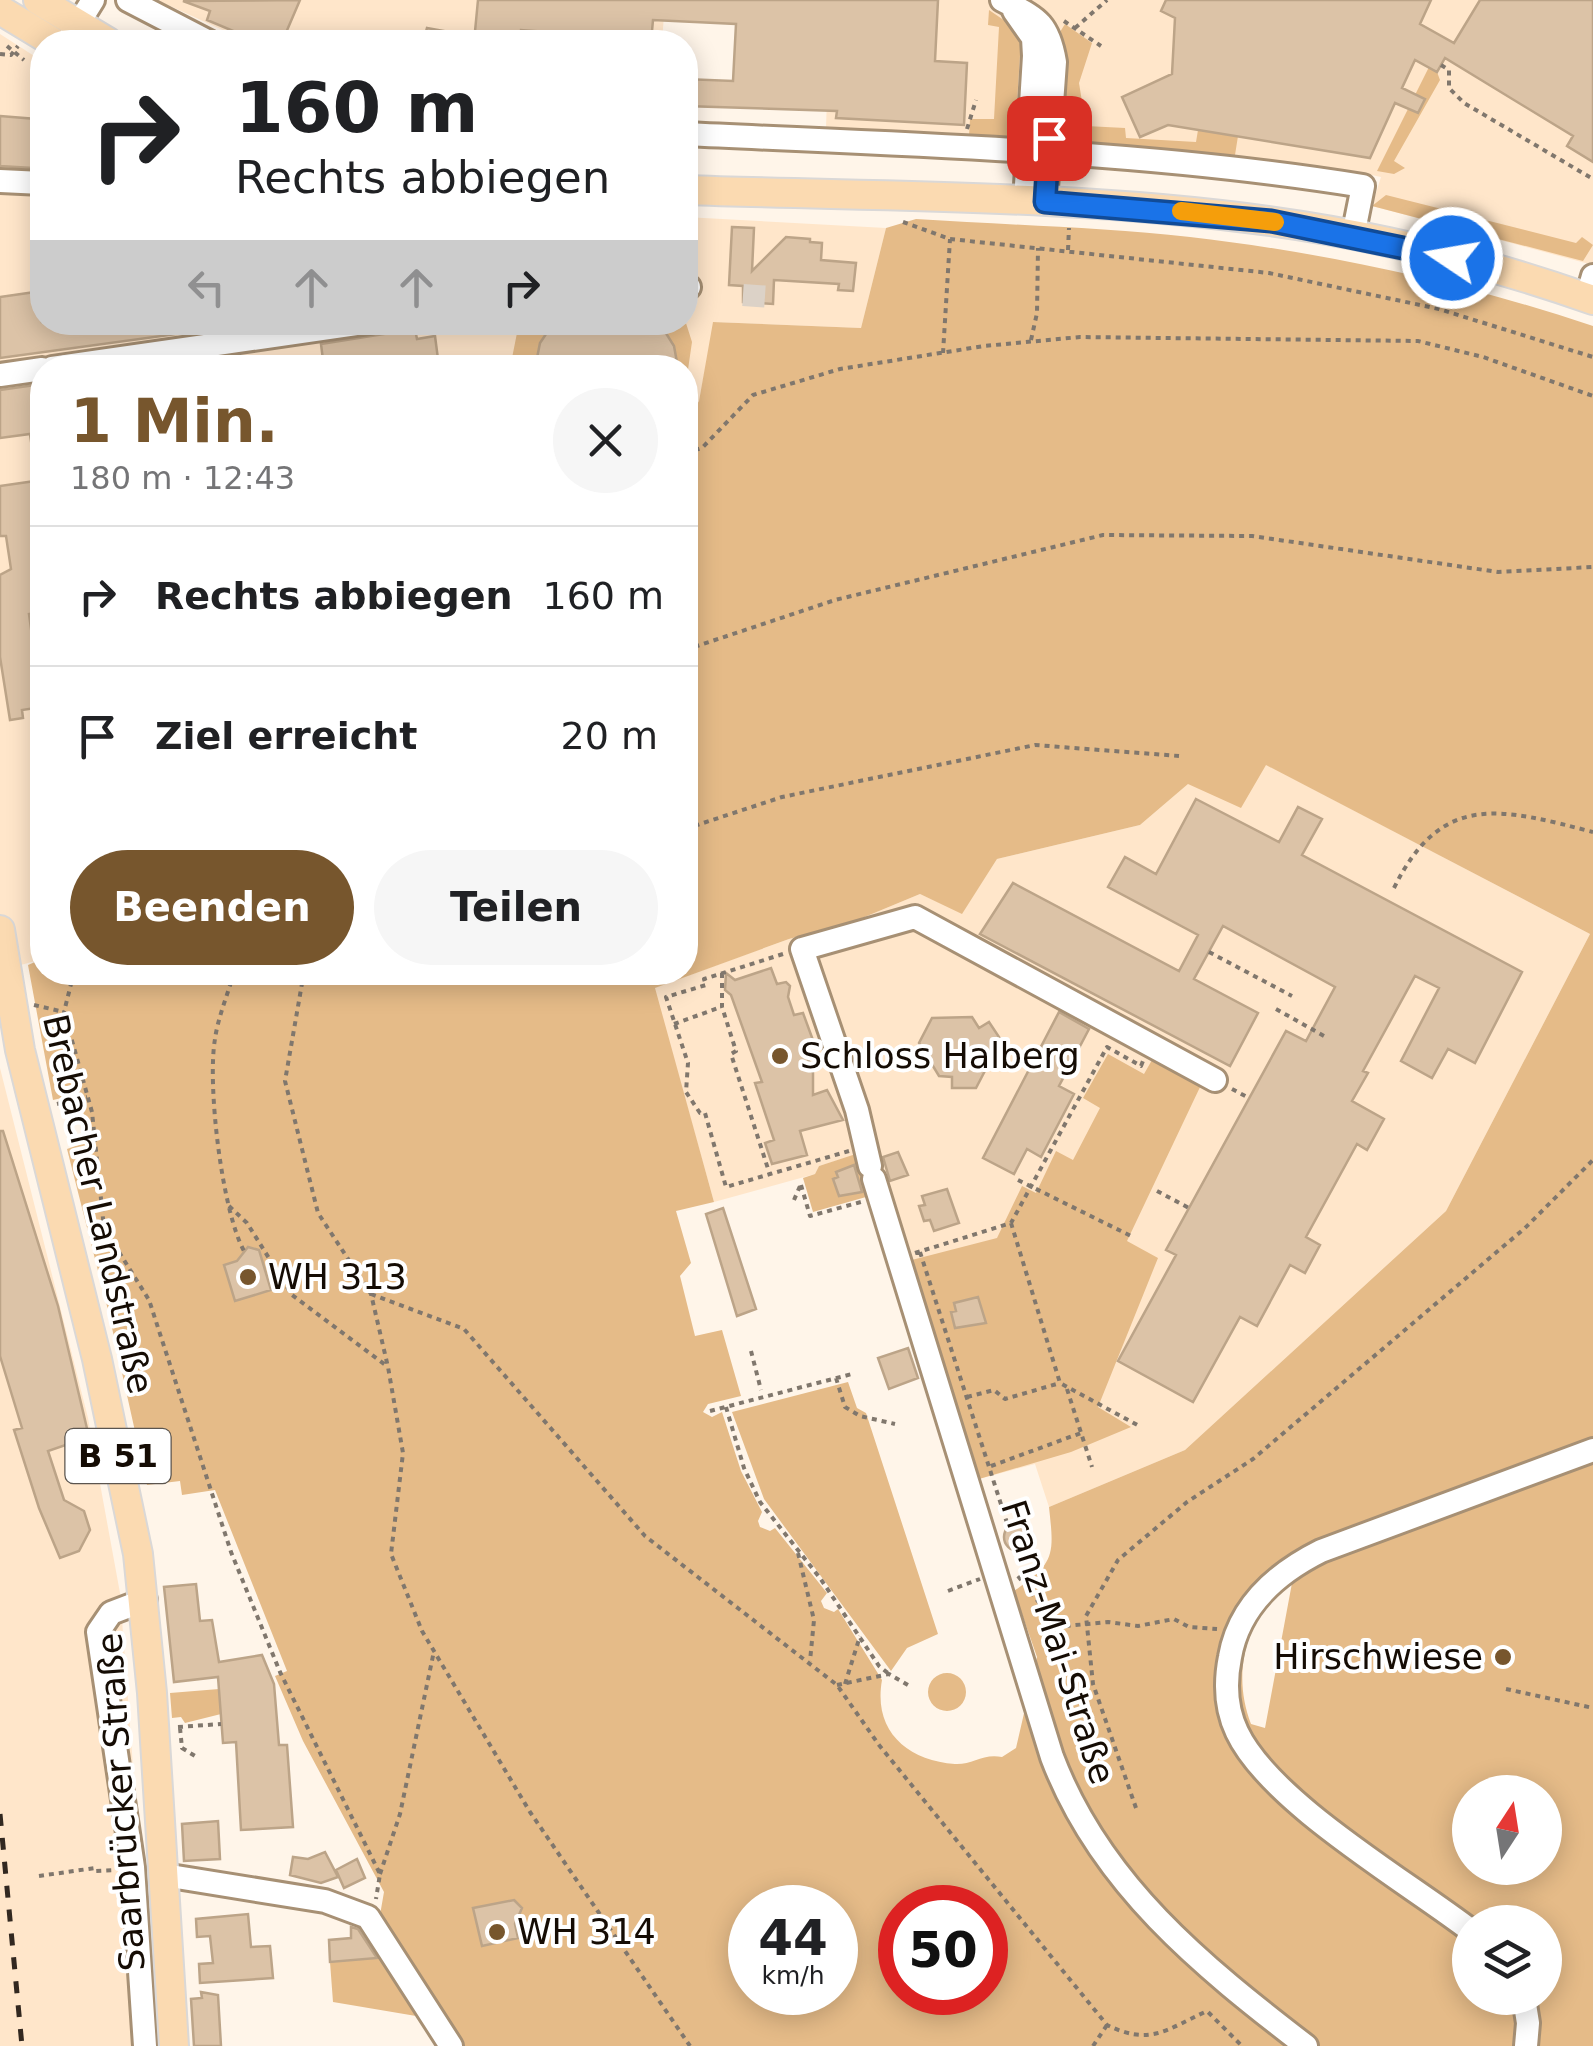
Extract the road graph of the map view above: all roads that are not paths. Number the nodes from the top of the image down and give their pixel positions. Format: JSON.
{"nodes":[{"id":1,"x":38,"y":0,"type":"edge"},
{"id":2,"x":93,"y":0,"type":"edge"},
{"id":3,"x":128,"y":0,"type":"edge"},
{"id":4,"x":1003,"y":1,"type":"edge"},
{"id":5,"x":0,"y":10,"type":"edge"},
{"id":6,"x":33,"y":30,"type":"edge"},
{"id":7,"x":68,"y":30,"type":"edge"},
{"id":8,"x":74,"y":30,"type":"edge"},
{"id":9,"x":186,"y":30,"type":"edge"},
{"id":10,"x":698,"y":135,"type":"edge"},
{"id":11,"x":1038,"y":153,"type":"junction"},
{"id":12,"x":0,"y":181,"type":"edge"},
{"id":13,"x":30,"y":183,"type":"edge"},
{"id":14,"x":698,"y":190,"type":"edge"},
{"id":15,"x":1035,"y":201,"type":"junction"},
{"id":16,"x":1353,"y":236,"type":"junction"},
{"id":17,"x":1591,"y":291,"type":"edge"},
{"id":18,"x":279,"y":335,"type":"edge"},
{"id":19,"x":139,"y":355,"type":"edge"},
{"id":20,"x":30,"y":371,"type":"edge"},
{"id":21,"x":0,"y":375,"type":"edge"},
{"id":22,"x":0,"y":930,"type":"edge"},
{"id":23,"x":1224,"y":1084,"type":"road end"},
{"id":24,"x":1593,"y":1450,"type":"edge"},
{"id":25,"x":138,"y":1554,"type":"joint"},
{"id":26,"x":144,"y":1600,"type":"junction"},
{"id":27,"x":164,"y":1875,"type":"junction"},
{"id":28,"x":1452,"y":1917,"type":"edge"},
{"id":29,"x":1527,"y":2015,"type":"edge"},
{"id":30,"x":145,"y":2046,"type":"edge"},
{"id":31,"x":174,"y":2046,"type":"edge"},
{"id":32,"x":450,"y":2046,"type":"edge"},
{"id":33,"x":1306,"y":2046,"type":"edge"},
{"id":34,"x":1526,"y":2046,"type":"edge"}],
"edges":[{"from":1,"to":7,"type":"main road"},
{"from":2,"to":8,"type":"street"},
{"from":3,"to":9,"type":"street"},
{"from":4,"to":11,"type":"street"},
{"from":5,"to":6,"type":"main road"},
{"from":10,"to":11,"type":"street"},
{"from":11,"to":15,"type":"street"},
{"from":11,"to":16,"type":"street"},
{"from":12,"to":13,"type":"street"},
{"from":14,"to":15,"type":"main road"},
{"from":15,"to":16,"type":"main road"},
{"from":16,"to":17,"type":"main road"},
{"from":18,"to":19,"type":"street"},
{"from":20,"to":21,"type":"street"},
{"from":22,"to":25,"type":"main road","name":"Brebacher Landstraße","number":"B 51"},
{"from":23,"to":33,"type":"street","name":"Franz-Mai-Straße"},
{"from":24,"to":28,"type":"street"},
{"from":25,"to":26,"type":"main road","name":"Saarbrücker Straße","number":"B 51"},
{"from":26,"to":27,"type":"main road","name":"Saarbrücker Straße","number":"B 51"},
{"from":26,"to":30,"type":"street"},
{"from":27,"to":31,"type":"main road","name":"Saarbrücker Straße","number":"B 51"},
{"from":27,"to":32,"type":"street"},
{"from":29,"to":34,"type":"street"}]}
